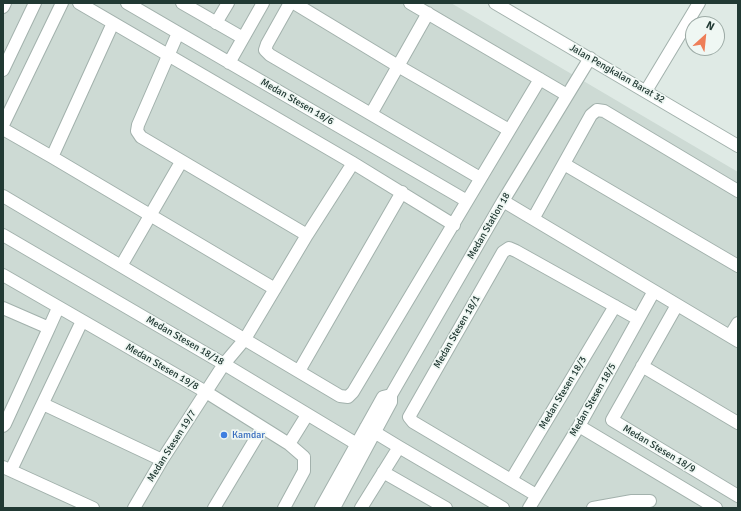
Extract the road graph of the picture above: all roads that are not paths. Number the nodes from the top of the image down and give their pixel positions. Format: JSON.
{"nodes":[{"id":1,"x":5,"y":3,"type":"edge"},
{"id":2,"x":35,"y":3,"type":"edge"},
{"id":3,"x":62,"y":3,"type":"edge"},
{"id":4,"x":79,"y":3,"type":"edge"},
{"id":5,"x":127,"y":3,"type":"edge"},
{"id":6,"x":182,"y":3,"type":"edge"},
{"id":7,"x":228,"y":3,"type":"edge"},
{"id":8,"x":263,"y":3,"type":"edge"},
{"id":9,"x":290,"y":3,"type":"edge"},
{"id":10,"x":294,"y":3,"type":"edge"},
{"id":11,"x":410,"y":3,"type":"edge"},
{"id":12,"x":495,"y":3,"type":"edge"},
{"id":13,"x":699,"y":3,"type":"edge"},
{"id":14,"x":3,"y":7,"type":"edge"},
{"id":15,"x":428,"y":13,"type":"junction"},
{"id":16,"x":113,"y":23,"type":"junction"},
{"id":17,"x":216,"y":23,"type":"junction"},
{"id":18,"x":178,"y":33,"type":"junction"},
{"id":19,"x":243,"y":38,"type":"junction"},
{"id":20,"x":169,"y":55,"type":"junction"},
{"id":21,"x":590,"y":58,"type":"junction"},
{"id":22,"x":229,"y":63,"type":"junction"},
{"id":23,"x":398,"y":66,"type":"junction"},
{"id":24,"x":3,"y":70,"type":"edge"},
{"id":25,"x":540,"y":79,"type":"junction"},
{"id":26,"x":646,"y":91,"type":"junction"},
{"id":27,"x":567,"y":95,"type":"junction"},
{"id":28,"x":371,"y":114,"type":"junction"},
{"id":29,"x":3,"y":125,"type":"edge"},
{"id":30,"x":3,"y":129,"type":"edge"},
{"id":31,"x":509,"y":130,"type":"junction"},
{"id":32,"x":738,"y":146,"type":"edge"},
{"id":33,"x":52,"y":157,"type":"junction"},
{"id":34,"x":181,"y":162,"type":"junction"},
{"id":35,"x":353,"y":163,"type":"junction"},
{"id":36,"x":564,"y":164,"type":"junction"},
{"id":37,"x":480,"y":178,"type":"junction"},
{"id":38,"x":738,"y":191,"type":"edge"},
{"id":39,"x":402,"y":192,"type":"junction"},
{"id":40,"x":3,"y":196,"type":"edge"},
{"id":41,"x":467,"y":201,"type":"junction"},
{"id":42,"x":503,"y":201,"type":"junction"},
{"id":43,"x":150,"y":216,"type":"junction"},
{"id":44,"x":533,"y":219,"type":"junction"},
{"id":45,"x":454,"y":225,"type":"junction"},
{"id":46,"x":3,"y":236,"type":"edge"},
{"id":47,"x":307,"y":236,"type":"junction"},
{"id":48,"x":121,"y":266,"type":"junction"},
{"id":49,"x":738,"y":266,"type":"edge"},
{"id":50,"x":3,"y":276,"type":"edge"},
{"id":51,"x":275,"y":289,"type":"junction"},
{"id":52,"x":654,"y":291,"type":"junction"},
{"id":53,"x":677,"y":305,"type":"junction"},
{"id":54,"x":615,"y":306,"type":"junction"},
{"id":55,"x":3,"y":308,"type":"edge"},
{"id":56,"x":58,"y":308,"type":"junction"},
{"id":57,"x":638,"y":319,"type":"junction"},
{"id":58,"x":82,"y":321,"type":"junction"},
{"id":59,"x":738,"y":323,"type":"edge"},
{"id":60,"x":49,"y":328,"type":"junction"},
{"id":61,"x":734,"y":338,"type":"edge"},
{"id":62,"x":245,"y":339,"type":"junction"},
{"id":63,"x":224,"y":364,"type":"junction"},
{"id":64,"x":642,"y":366,"type":"junction"},
{"id":65,"x":299,"y":371,"type":"junction"},
{"id":66,"x":206,"y":392,"type":"junction"},
{"id":67,"x":43,"y":404,"type":"junction"},
{"id":68,"x":307,"y":415,"type":"junction"},
{"id":69,"x":738,"y":423,"type":"edge"},
{"id":70,"x":3,"y":426,"type":"edge"},
{"id":71,"x":579,"y":426,"type":"junction"},
{"id":72,"x":262,"y":428,"type":"junction"},
{"id":73,"x":370,"y":429,"type":"junction"},
{"id":74,"x":289,"y":444,"type":"junction"},
{"id":75,"x":361,"y":446,"type":"junction"},
{"id":76,"x":399,"y":447,"type":"junction"},
{"id":77,"x":162,"y":460,"type":"junction"},
{"id":78,"x":7,"y":468,"type":"edge"},
{"id":79,"x":382,"y":472,"type":"junction"},
{"id":80,"x":511,"y":480,"type":"junction"},
{"id":81,"x":536,"y":495,"type":"junction"},
{"id":82,"x":738,"y":496,"type":"edge"},
{"id":83,"x":650,"y":501,"type":"dead end"},
{"id":84,"x":432,"y":504,"type":"edge"},
{"id":85,"x":93,"y":508,"type":"edge"},
{"id":86,"x":134,"y":508,"type":"edge"},
{"id":87,"x":214,"y":508,"type":"edge"},
{"id":88,"x":284,"y":508,"type":"edge"},
{"id":89,"x":320,"y":508,"type":"edge"},
{"id":90,"x":334,"y":508,"type":"edge"},
{"id":91,"x":361,"y":508,"type":"edge"},
{"id":92,"x":446,"y":508,"type":"edge"},
{"id":93,"x":504,"y":508,"type":"edge"},
{"id":94,"x":529,"y":508,"type":"edge"},
{"id":95,"x":593,"y":508,"type":"edge"},
{"id":96,"x":716,"y":508,"type":"edge"}],
"edges":[{"from":1,"to":14,"type":"street"},
{"from":2,"to":24,"type":"street"},
{"from":3,"to":29,"type":"street"},
{"from":4,"to":16,"type":"street"},
{"from":5,"to":18,"type":"street","name":"Medan Stesen 18/6"},
{"from":6,"to":17,"type":"street"},
{"from":7,"to":17,"type":"street"},
{"from":8,"to":19,"type":"street"},
{"from":9,"to":28,"type":"street"},
{"from":10,"to":23,"type":"street"},
{"from":11,"to":15,"type":"street"},
{"from":12,"to":21,"type":"street","name":"Jalan Pengkalan Barat 32"},
{"from":13,"to":26,"type":"street"},
{"from":15,"to":23,"type":"street"},
{"from":15,"to":25,"type":"street"},
{"from":16,"to":20,"type":"street"},
{"from":16,"to":33,"type":"street"},
{"from":17,"to":19,"type":"street"},
{"from":18,"to":20,"type":"street"},
{"from":18,"to":22,"type":"street","name":"Medan Stesen 18/6"},
{"from":19,"to":22,"type":"street"},
{"from":20,"to":34,"type":"street"},
{"from":20,"to":35,"type":"street"},
{"from":21,"to":26,"type":"street","name":"Jalan Pengkalan Barat 32"},
{"from":21,"to":27,"type":"street","name":"Medan Station 18"},
{"from":22,"to":41,"type":"street","name":"Medan Stesen 18/6"},
{"from":23,"to":28,"type":"street"},
{"from":23,"to":31,"type":"street"},
{"from":25,"to":27,"type":"street"},
{"from":25,"to":31,"type":"street"},
{"from":26,"to":32,"type":"street","name":"Jalan Pengkalan Barat 32"},
{"from":27,"to":42,"type":"street","name":"Medan Station 18"},
{"from":28,"to":37,"type":"street"},
{"from":30,"to":33,"type":"street"},
{"from":31,"to":37,"type":"street"},
{"from":33,"to":43,"type":"street"},
{"from":34,"to":43,"type":"street"},
{"from":34,"to":47,"type":"street"},
{"from":35,"to":39,"type":"street"},
{"from":35,"to":47,"type":"street","name":"Medan Stesen 19/7"},
{"from":36,"to":38,"type":"street"},
{"from":36,"to":44,"type":"street"},
{"from":36,"to":49,"type":"street"},
{"from":37,"to":41,"type":"street"},
{"from":39,"to":45,"type":"street"},
{"from":39,"to":65,"type":"street"},
{"from":40,"to":48,"type":"street"},
{"from":41,"to":45,"type":"street"},
{"from":42,"to":44,"type":"street"},
{"from":42,"to":73,"type":"street","name":"Medan Station 18"},
{"from":43,"to":48,"type":"street"},
{"from":43,"to":51,"type":"street"},
{"from":44,"to":52,"type":"street"},
{"from":45,"to":65,"type":"street"},
{"from":46,"to":63,"type":"street","name":"Medan Stesen 18/18"},
{"from":47,"to":51,"type":"street","name":"Medan Stesen 19/7"},
{"from":48,"to":62,"type":"street"},
{"from":50,"to":56,"type":"street","name":"Medan Stesen 19/8"},
{"from":51,"to":62,"type":"street","name":"Medan Stesen 19/7"},
{"from":52,"to":53,"type":"street"},
{"from":52,"to":57,"type":"street","name":"Medan Stesen 18/5"},
{"from":53,"to":61,"type":"street"},
{"from":53,"to":64,"type":"street","name":"Medan Stesen 18/9"},
{"from":54,"to":57,"type":"street","name":"Medan Stesen 18/1"},
{"from":54,"to":80,"type":"street","name":"Medan Stesen 18/3"},
{"from":54,"to":80,"type":"street","name":"Medan Stesen 18/1"},
{"from":55,"to":60,"type":"street"},
{"from":56,"to":58,"type":"street","name":"Medan Stesen 19/8"},
{"from":56,"to":60,"type":"street"},
{"from":57,"to":71,"type":"street","name":"Medan Stesen 18/5"},
{"from":58,"to":66,"type":"street","name":"Medan Stesen 19/8"},
{"from":58,"to":67,"type":"street"},
{"from":59,"to":61,"type":"street"},
{"from":60,"to":70,"type":"street"},
{"from":62,"to":63,"type":"street","name":"Medan Stesen 19/7"},
{"from":62,"to":65,"type":"street"},
{"from":63,"to":66,"type":"street","name":"Medan Stesen 19/7"},
{"from":63,"to":68,"type":"street","name":"Medan Stesen 18/18"},
{"from":64,"to":69,"type":"street"},
{"from":64,"to":82,"type":"street","name":"Medan Stesen 18/9"},
{"from":66,"to":72,"type":"street","name":"Medan Stesen 19/8"},
{"from":66,"to":77,"type":"street","name":"Medan Stesen 19/7"},
{"from":67,"to":77,"type":"street"},
{"from":67,"to":78,"type":"street"},
{"from":68,"to":74,"type":"street"},
{"from":68,"to":75,"type":"street","name":"Medan Stesen 18/18"},
{"from":71,"to":81,"type":"street","name":"Medan Stesen 18/5"},
{"from":71,"to":96,"type":"street"},
{"from":72,"to":74,"type":"street","name":"Medan Stesen 19/8"},
{"from":72,"to":87,"type":"street"},
{"from":73,"to":75,"type":"street","name":"Medan Station 18"},
{"from":73,"to":76,"type":"street"},
{"from":74,"to":88,"type":"street","name":"Medan Stesen 19/8"},
{"from":75,"to":89,"type":"street","name":"Medan Station 18"},
{"from":75,"to":90,"type":"street","name":"Medan Station 18"},
{"from":76,"to":79,"type":"street"},
{"from":76,"to":93,"type":"street"},
{"from":77,"to":86,"type":"street","name":"Medan Stesen 19/7"},
{"from":78,"to":85,"type":"street"},
{"from":79,"to":84,"type":"street"},
{"from":79,"to":91,"type":"street"},
{"from":80,"to":81,"type":"street","name":"Medan Stesen 18/1"},
{"from":81,"to":94,"type":"street","name":"Medan Stesen 18/5"},
{"from":83,"to":95,"type":"street"},
{"from":84,"to":92,"type":"street"}]}
